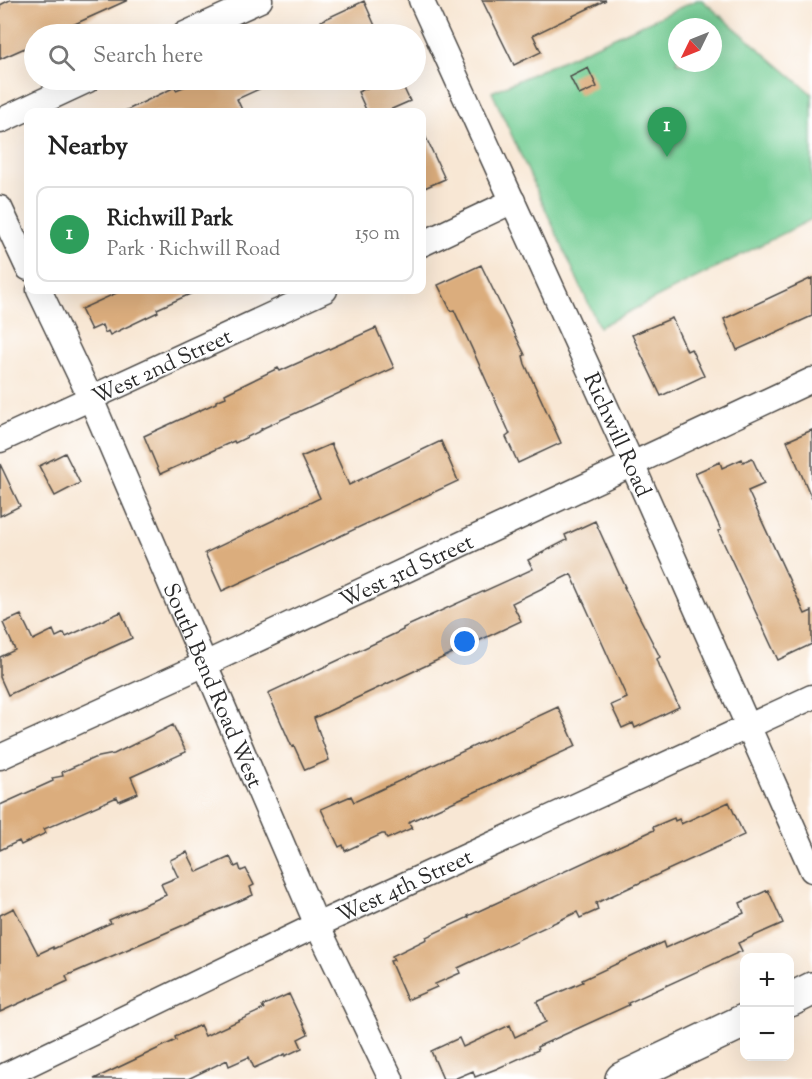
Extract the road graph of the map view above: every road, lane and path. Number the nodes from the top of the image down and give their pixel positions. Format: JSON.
{"nodes":[{"id":1,"x":260,"y":0,"type":"edge"},
{"id":2,"x":421,"y":0,"type":"edge"},
{"id":3,"x":207,"y":24,"type":"edge"},
{"id":4,"x":67,"y":90,"type":"edge"},
{"id":5,"x":28,"y":108,"type":"edge"},
{"id":6,"x":24,"y":110,"type":"edge"},
{"id":7,"x":0,"y":121,"type":"edge"},
{"id":8,"x":513,"y":201,"type":"junction"},
{"id":9,"x":0,"y":208,"type":"edge"},
{"id":10,"x":426,"y":242,"type":"edge"},
{"id":11,"x":24,"y":259,"type":"edge"},
{"id":12,"x":41,"y":294,"type":"edge"},
{"id":13,"x":316,"y":294,"type":"edge"},
{"id":14,"x":812,"y":380,"type":"edge"},
{"id":15,"x":91,"y":399,"type":"junction"},
{"id":16,"x":0,"y":441,"type":"edge"},
{"id":17,"x":632,"y":464,"type":"junction"},
{"id":18,"x":205,"y":664,"type":"junction"},
{"id":19,"x":812,"y":697,"type":"edge"},
{"id":20,"x":747,"y":726,"type":"junction"},
{"id":21,"x":0,"y":757,"type":"edge"},
{"id":22,"x":812,"y":870,"type":"edge"},
{"id":23,"x":317,"y":925,"type":"junction"},
{"id":24,"x":812,"y":989,"type":"edge"},
{"id":25,"x":794,"y":997,"type":"edge"},
{"id":26,"x":740,"y":1023,"type":"edge"},
{"id":27,"x":0,"y":1078,"type":"edge"},
{"id":28,"x":391,"y":1079,"type":"edge"},
{"id":29,"x":622,"y":1079,"type":"edge"}],
"edges":[{"from":1,"to":3,"type":"street"},
{"from":2,"to":8,"type":"street","name":"Richwill Road"},
{"from":4,"to":5,"type":"street"},
{"from":6,"to":7,"type":"street"},
{"from":8,"to":10,"type":"street"},
{"from":8,"to":17,"type":"street","name":"Richwill Road"},
{"from":9,"to":11,"type":"street"},
{"from":12,"to":15,"type":"street","name":"South Bend Road West"},
{"from":13,"to":15,"type":"street","name":"West 2nd Street"},
{"from":14,"to":17,"type":"street","name":"West 3rd Street"},
{"from":15,"to":16,"type":"street","name":"West 2nd Street"},
{"from":15,"to":18,"type":"street","name":"South Bend Road West"},
{"from":17,"to":18,"type":"street","name":"West 3rd Street"},
{"from":17,"to":20,"type":"street","name":"Richwill Road"},
{"from":18,"to":21,"type":"street","name":"West 3rd Street"},
{"from":18,"to":23,"type":"street","name":"South Bend Road West"},
{"from":19,"to":20,"type":"street","name":"West 4th Street"},
{"from":20,"to":22,"type":"street","name":"Richwill Road"},
{"from":20,"to":23,"type":"street","name":"West 4th Street"},
{"from":23,"to":27,"type":"street","name":"West 4th Street"},
{"from":23,"to":28,"type":"street","name":"South Bend Road West"},
{"from":24,"to":25,"type":"main road"},
{"from":26,"to":29,"type":"main road"}]}
